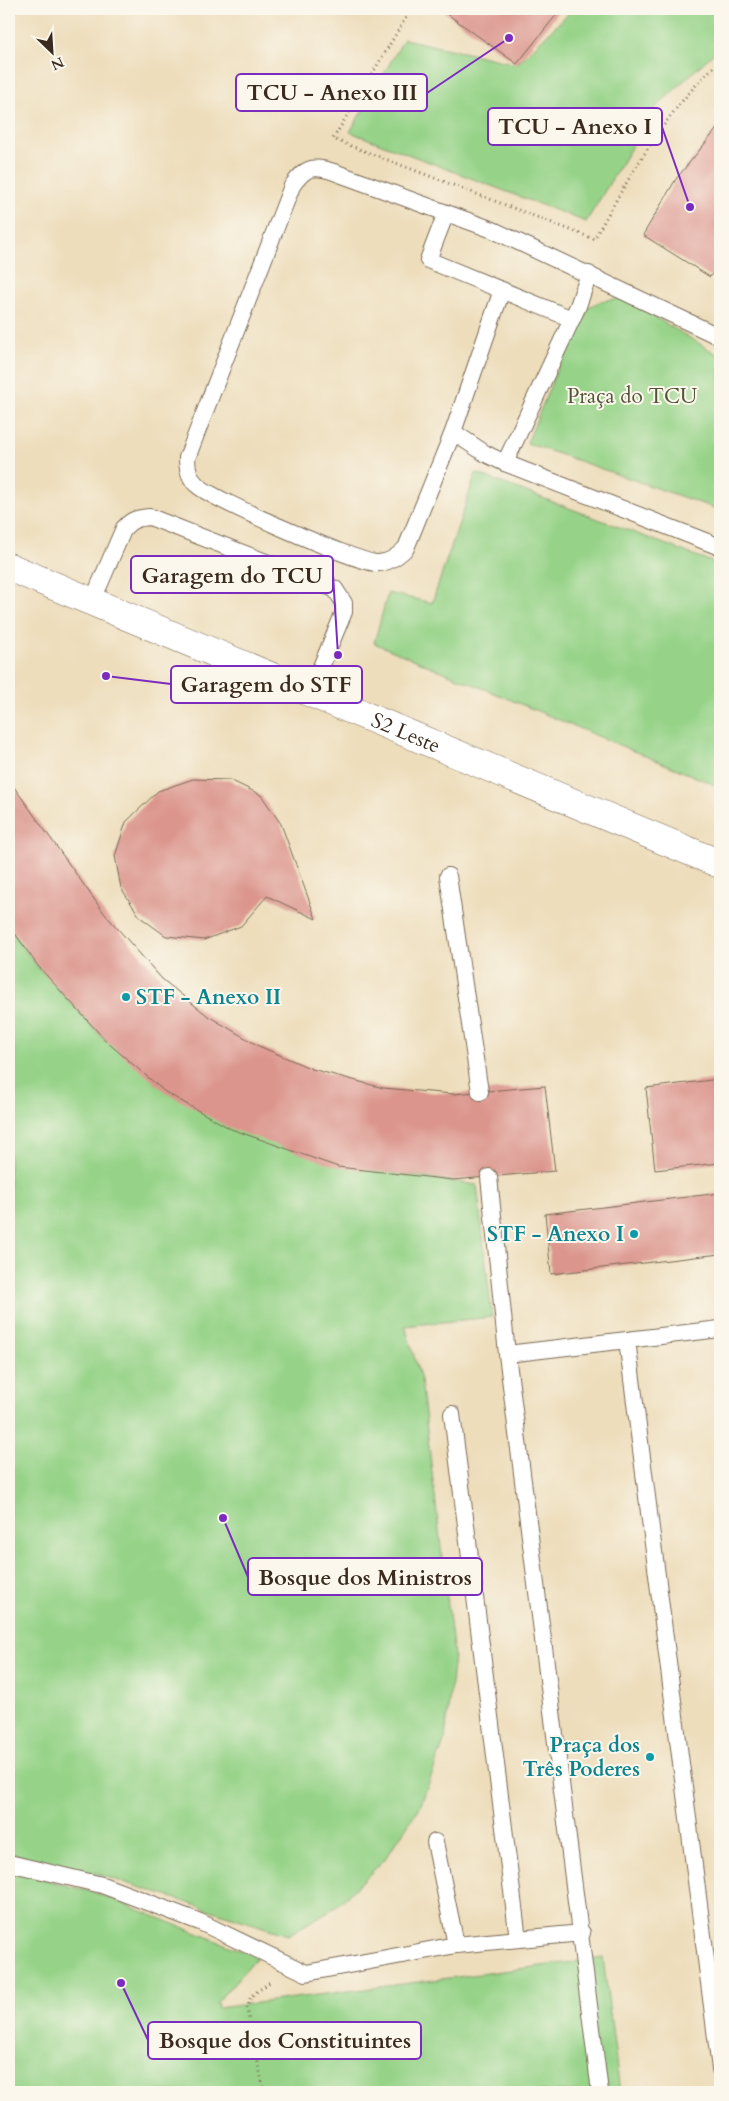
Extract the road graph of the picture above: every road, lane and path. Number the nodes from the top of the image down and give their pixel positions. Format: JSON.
{"nodes":[{"id":1,"x":411,"y":9,"type":"edge"},
{"id":2,"x":720,"y":61,"type":"edge"},
{"id":3,"x":446,"y":212,"type":"junction"},
{"id":4,"x":589,"y":274,"type":"junction"},
{"id":5,"x":502,"y":290,"type":"junction"},
{"id":6,"x":572,"y":319,"type":"junction"},
{"id":7,"x":720,"y":337,"type":"edge"},
{"id":8,"x":453,"y":432,"type":"junction"},
{"id":9,"x":505,"y":463,"type":"junction"},
{"id":10,"x":720,"y":547,"type":"edge"},
{"id":11,"x":9,"y":567,"type":"edge"},
{"id":12,"x":92,"y":602,"type":"junction"},
{"id":13,"x":310,"y":693,"type":"junction"},
{"id":14,"x":720,"y":864,"type":"edge"},
{"id":15,"x":448,"y":876,"type":"dead end"},
{"id":16,"x":480,"y":1092,"type":"dead end"},
{"id":17,"x":489,"y":1177,"type":"dead end"},
{"id":18,"x":720,"y":1329,"type":"edge"},
{"id":19,"x":627,"y":1340,"type":"junction"},
{"id":20,"x":507,"y":1354,"type":"junction"},
{"id":21,"x":452,"y":1414,"type":"dead end"},
{"id":22,"x":435,"y":1842,"type":"dead end"},
{"id":23,"x":9,"y":1863,"type":"edge"},
{"id":24,"x":582,"y":1933,"type":"junction"},
{"id":25,"x":518,"y":1939,"type":"junction"},
{"id":26,"x":456,"y":1945,"type":"junction"},
{"id":27,"x":306,"y":1973,"type":"junction"},
{"id":28,"x":720,"y":2068,"type":"edge"},
{"id":29,"x":264,"y":2092,"type":"edge"},
{"id":30,"x":600,"y":2092,"type":"edge"}],
"edges":[{"from":1,"to":2,"type":"path"},
{"from":3,"to":4,"type":"lane"},
{"from":3,"to":5,"type":"lane"},
{"from":3,"to":8,"type":"lane"},
{"from":4,"to":6,"type":"lane"},
{"from":4,"to":7,"type":"lane"},
{"from":5,"to":6,"type":"lane"},
{"from":5,"to":8,"type":"lane"},
{"from":6,"to":9,"type":"lane"},
{"from":8,"to":9,"type":"lane"},
{"from":9,"to":10,"type":"lane"},
{"from":11,"to":12,"type":"main road","name":"S2 Leste"},
{"from":12,"to":13,"type":"main road","name":"S2 Leste"},
{"from":12,"to":13,"type":"lane"},
{"from":13,"to":14,"type":"main road","name":"S2 Leste"},
{"from":15,"to":16,"type":"lane"},
{"from":17,"to":20,"type":"lane"},
{"from":18,"to":19,"type":"lane"},
{"from":19,"to":20,"type":"lane"},
{"from":19,"to":28,"type":"lane"},
{"from":20,"to":24,"type":"lane"},
{"from":21,"to":25,"type":"lane"},
{"from":22,"to":26,"type":"lane"},
{"from":23,"to":27,"type":"lane"},
{"from":24,"to":25,"type":"lane"},
{"from":24,"to":30,"type":"lane"},
{"from":25,"to":26,"type":"lane"},
{"from":26,"to":27,"type":"lane"},
{"from":27,"to":29,"type":"path"}]}
